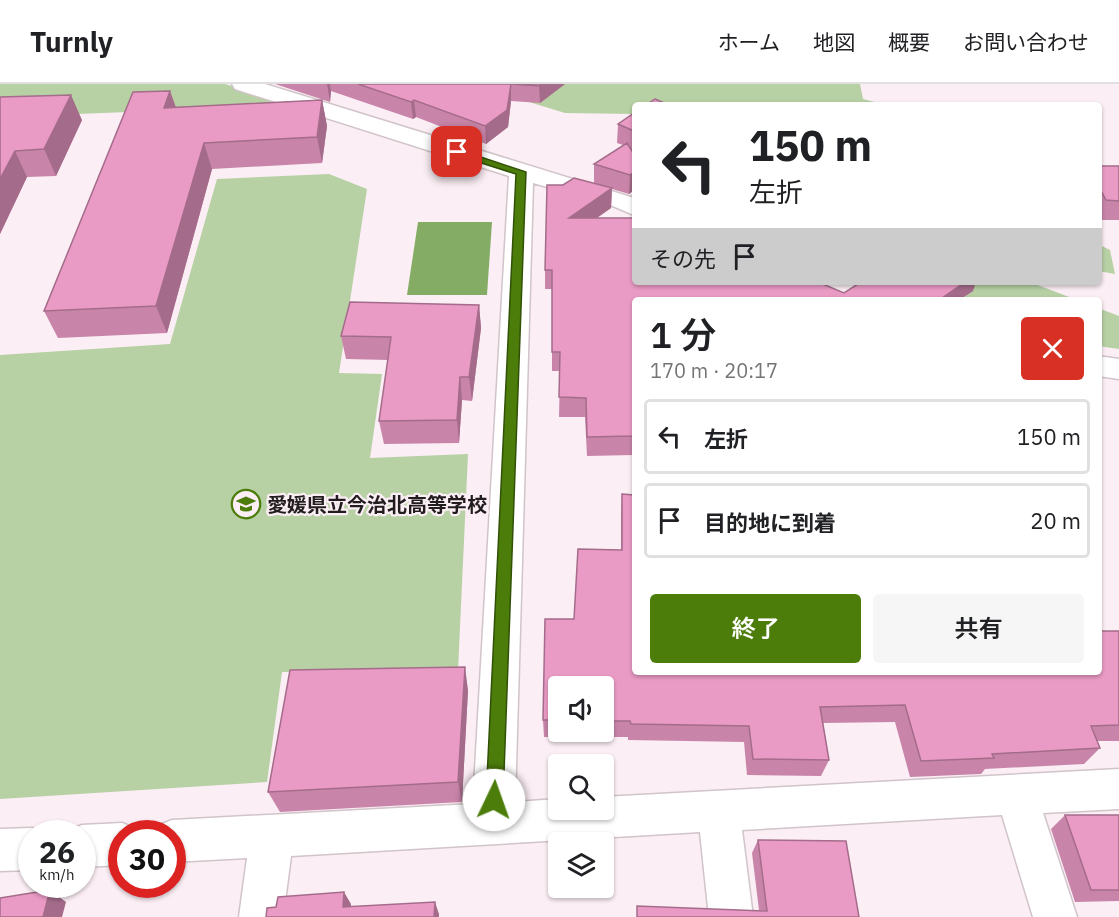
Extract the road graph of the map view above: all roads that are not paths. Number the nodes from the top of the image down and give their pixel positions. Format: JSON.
{"nodes":[{"id":1,"x":243,"y":84,"type":"edge"},
{"id":2,"x":521,"y":172,"type":"junction"},
{"id":3,"x":632,"y":207,"type":"edge"},
{"id":4,"x":1119,"y":789,"type":"edge"},
{"id":5,"x":1017,"y":795,"type":"junction"},
{"id":6,"x":719,"y":810,"type":"junction"},
{"id":7,"x":494,"y":823,"type":"junction"},
{"id":8,"x":272,"y":835,"type":"junction"},
{"id":9,"x":186,"y":840,"type":"edge"},
{"id":10,"x":18,"y":849,"type":"edge"},
{"id":11,"x":0,"y":850,"type":"edge"},
{"id":12,"x":261,"y":917,"type":"edge"},
{"id":13,"x":731,"y":917,"type":"edge"},
{"id":14,"x":1055,"y":917,"type":"edge"}],
"edges":[{"from":1,"to":2,"type":"street"},
{"from":2,"to":3,"type":"street"},
{"from":2,"to":7,"type":"street"},
{"from":4,"to":5,"type":"street"},
{"from":5,"to":6,"type":"street"},
{"from":5,"to":14,"type":"street"},
{"from":6,"to":7,"type":"street"},
{"from":6,"to":13,"type":"street"},
{"from":7,"to":8,"type":"street"},
{"from":8,"to":9,"type":"street"},
{"from":8,"to":12,"type":"street"},
{"from":10,"to":11,"type":"street"}]}
